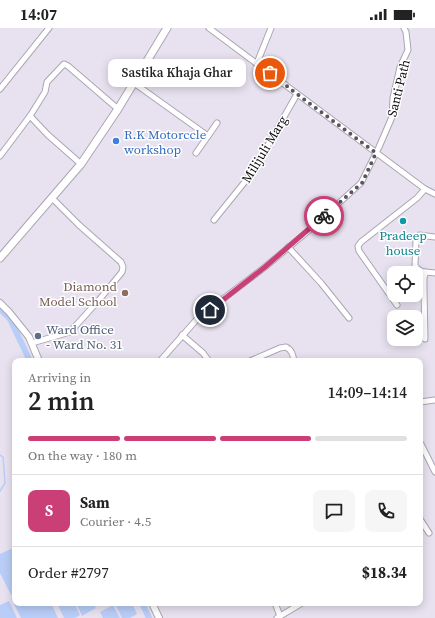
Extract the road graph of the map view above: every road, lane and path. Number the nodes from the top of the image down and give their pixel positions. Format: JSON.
{"nodes":[{"id":1,"x":49,"y":28,"type":"edge"},
{"id":2,"x":167,"y":28,"type":"edge"},
{"id":3,"x":209,"y":28,"type":"edge"},
{"id":4,"x":271,"y":28,"type":"edge"},
{"id":5,"x":404,"y":28,"type":"edge"},
{"id":6,"x":257,"y":63,"type":"junction"},
{"id":7,"x":134,"y":83,"type":"junction"},
{"id":8,"x":0,"y":89,"type":"edge"},
{"id":9,"x":297,"y":94,"type":"junction"},
{"id":10,"x":118,"y":109,"type":"junction"},
{"id":11,"x":30,"y":116,"type":"junction"},
{"id":12,"x":217,"y":123,"type":"dead end"},
{"id":13,"x":208,"y":136,"type":"junction"},
{"id":14,"x":196,"y":153,"type":"dead end"},
{"id":15,"x":376,"y":153,"type":"junction"},
{"id":16,"x":0,"y":156,"type":"edge"},
{"id":17,"x":81,"y":164,"type":"junction"},
{"id":18,"x":424,"y":189,"type":"junction"},
{"id":19,"x":435,"y":194,"type":"edge"},
{"id":20,"x":52,"y":198,"type":"junction"},
{"id":21,"x":214,"y":220,"type":"dead end"},
{"id":22,"x":435,"y":237,"type":"edge"},
{"id":23,"x":288,"y":247,"type":"junction"},
{"id":24,"x":0,"y":258,"type":"edge"},
{"id":25,"x":426,"y":272,"type":"junction"},
{"id":26,"x":435,"y":273,"type":"edge"},
{"id":27,"x":0,"y":303,"type":"edge"},
{"id":28,"x":397,"y":305,"type":"dead end"},
{"id":29,"x":350,"y":318,"type":"dead end"},
{"id":30,"x":182,"y":335,"type":"junction"},
{"id":31,"x":425,"y":339,"type":"dead end"},
{"id":32,"x":32,"y":342,"type":"junction"},
{"id":33,"x":39,"y":358,"type":"edge"},
{"id":34,"x":163,"y":358,"type":"edge"},
{"id":35,"x":207,"y":358,"type":"edge"},
{"id":36,"x":257,"y":358,"type":"edge"},
{"id":37,"x":293,"y":358,"type":"edge"},
{"id":38,"x":435,"y":400,"type":"edge"},
{"id":39,"x":423,"y":402,"type":"edge"},
{"id":40,"x":423,"y":449,"type":"edge"},
{"id":41,"x":435,"y":472,"type":"edge"},
{"id":42,"x":423,"y":523,"type":"edge"},
{"id":43,"x":429,"y":532,"type":"dead end"},
{"id":44,"x":153,"y":606,"type":"edge"},
{"id":45,"x":276,"y":606,"type":"edge"},
{"id":46,"x":297,"y":606,"type":"edge"},
{"id":47,"x":279,"y":617,"type":"edge"},
{"id":48,"x":159,"y":618,"type":"edge"}],
"edges":[{"from":1,"to":8,"type":"street"},
{"from":2,"to":7,"type":"main road"},
{"from":3,"to":6,"type":"street"},
{"from":4,"to":6,"type":"street"},
{"from":5,"to":15,"type":"street","name":"Santi Path"},
{"from":6,"to":9,"type":"street"},
{"from":7,"to":10,"type":"main road"},
{"from":7,"to":13,"type":"street"},
{"from":9,"to":15,"type":"street"},
{"from":9,"to":21,"type":"street","name":"Milijuli Marg"},
{"from":10,"to":11,"type":"street"},
{"from":10,"to":17,"type":"main road"},
{"from":11,"to":16,"type":"street"},
{"from":11,"to":17,"type":"street"},
{"from":12,"to":13,"type":"street"},
{"from":13,"to":14,"type":"street"},
{"from":15,"to":18,"type":"street"},
{"from":15,"to":23,"type":"street","name":"Santi Path"},
{"from":17,"to":20,"type":"main road"},
{"from":18,"to":19,"type":"street"},
{"from":18,"to":28,"type":"street"},
{"from":20,"to":24,"type":"main road"},
{"from":20,"to":32,"type":"street"},
{"from":22,"to":25,"type":"street"},
{"from":23,"to":29,"type":"street"},
{"from":23,"to":30,"type":"street","name":"Santi Path"},
{"from":25,"to":26,"type":"street"},
{"from":25,"to":31,"type":"street"},
{"from":27,"to":32,"type":"street"},
{"from":30,"to":34,"type":"street","name":"Santi Path"},
{"from":30,"to":35,"type":"street"},
{"from":32,"to":33,"type":"street"},
{"from":36,"to":37,"type":"street"},
{"from":38,"to":39,"type":"street"},
{"from":40,"to":41,"type":"street"},
{"from":42,"to":43,"type":"street"},
{"from":44,"to":48,"type":"street"},
{"from":45,"to":47,"type":"street"},
{"from":46,"to":47,"type":"street"}]}
